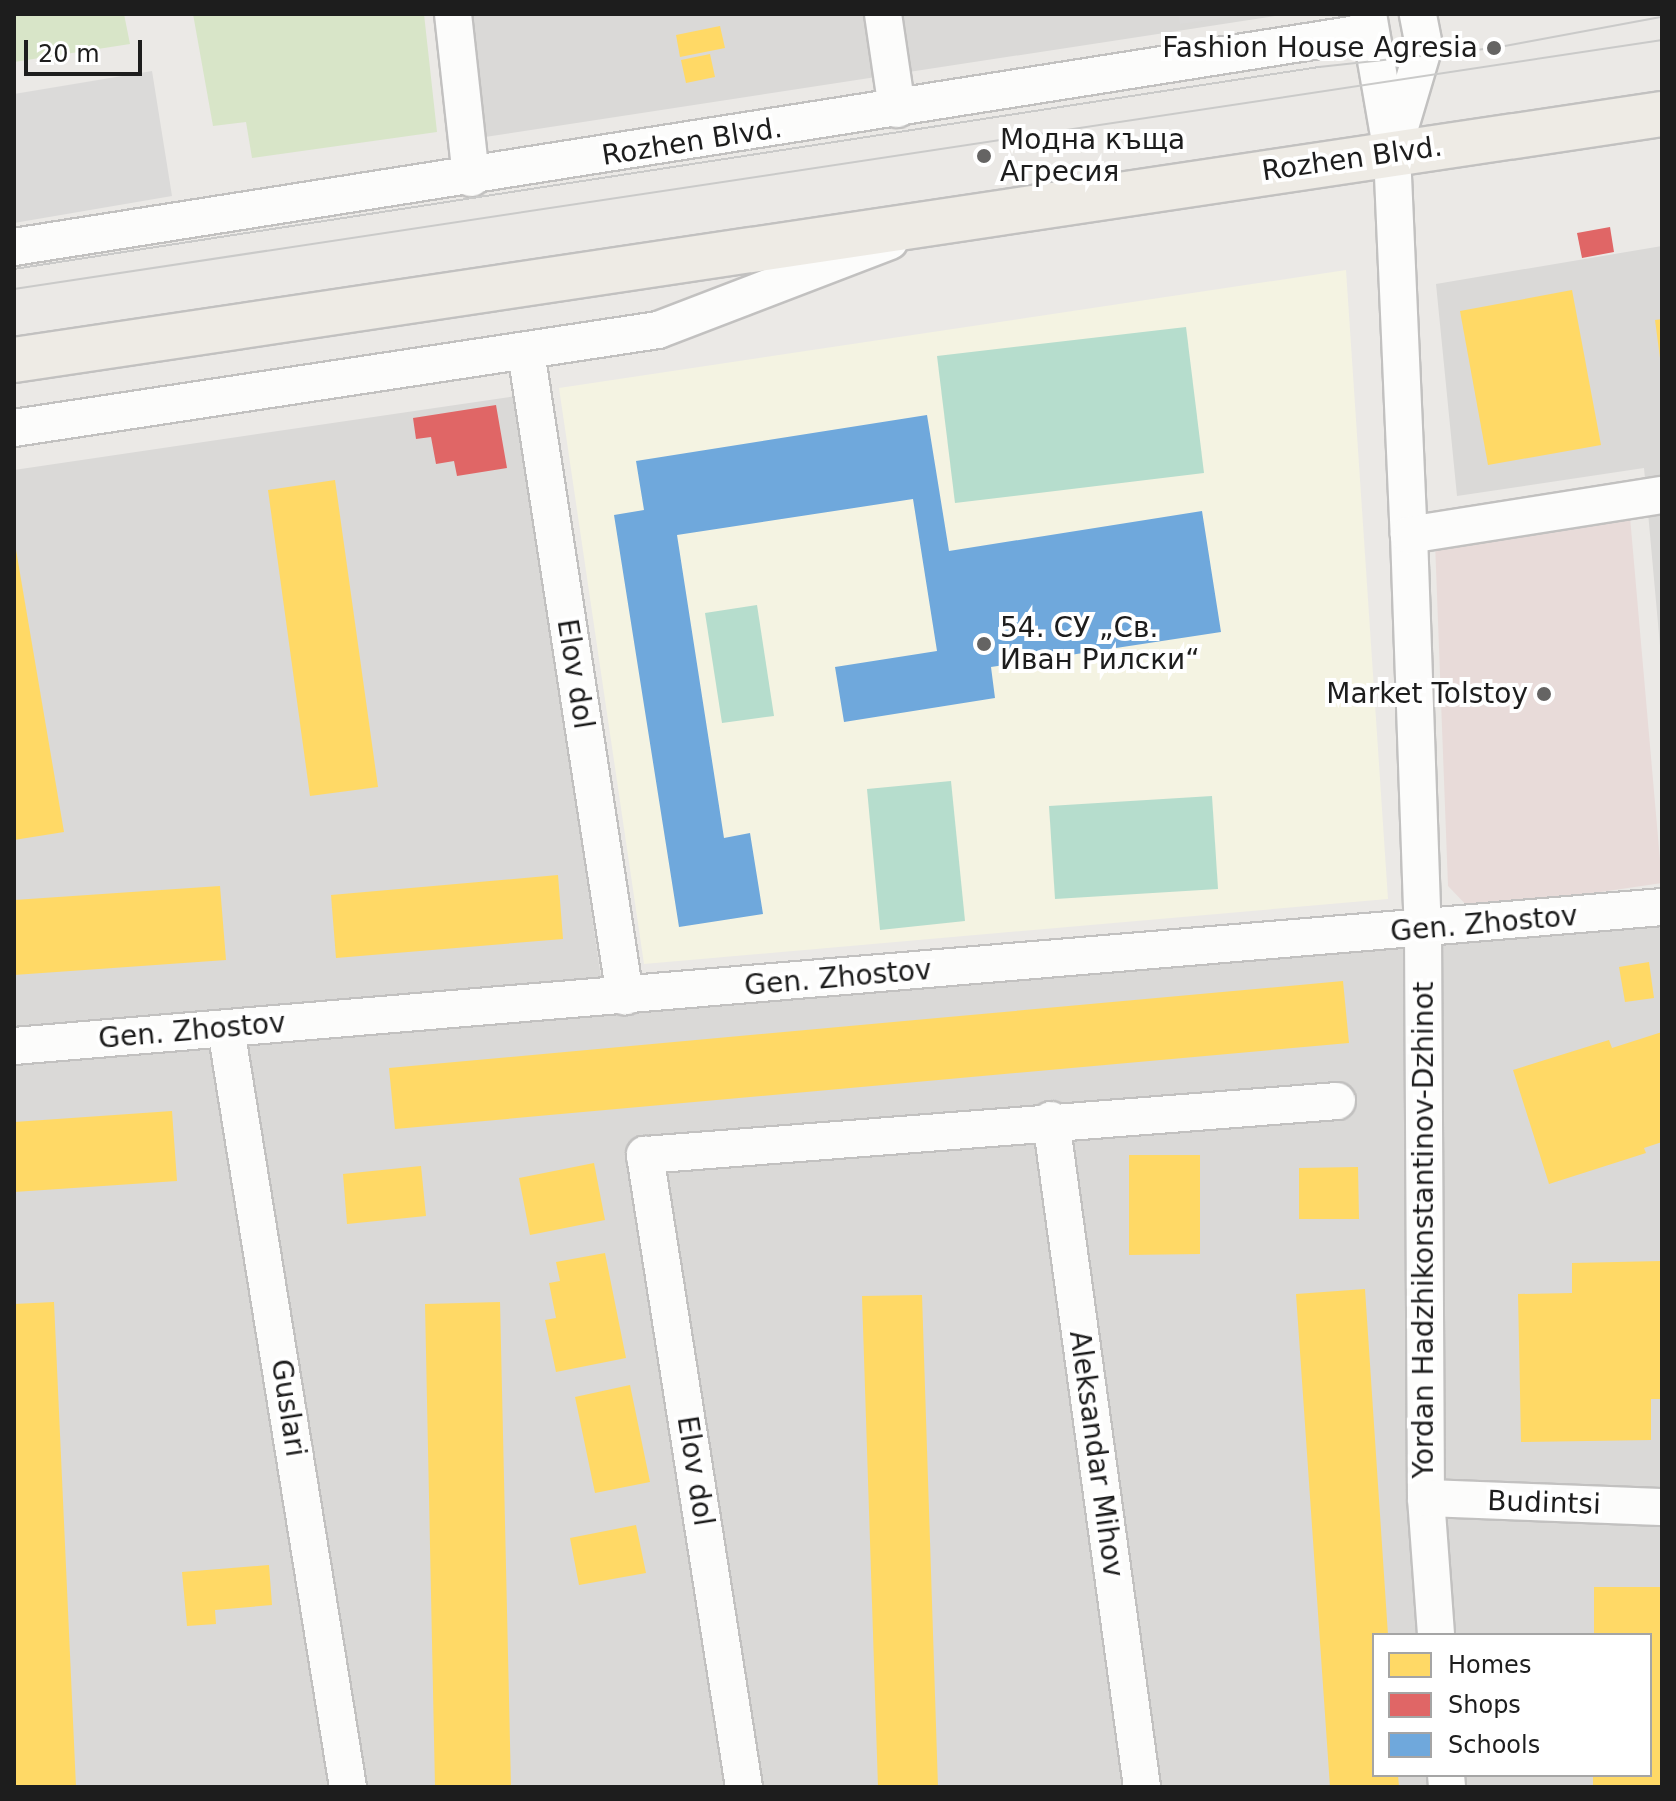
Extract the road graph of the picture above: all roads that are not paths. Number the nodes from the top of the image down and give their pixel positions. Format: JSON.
{"nodes":[{"id":1,"x":453,"y":14,"type":"edge"},
{"id":2,"x":883,"y":14,"type":"edge"},
{"id":3,"x":1418,"y":14,"type":"edge"},
{"id":4,"x":1369,"y":23,"type":"edge"},
{"id":5,"x":897,"y":109,"type":"junction"},
{"id":6,"x":1662,"y":114,"type":"edge"},
{"id":7,"x":1392,"y":153,"type":"junction"},
{"id":8,"x":471,"y":178,"type":"junction"},
{"id":9,"x":948,"y":219,"type":"junction"},
{"id":10,"x":14,"y":247,"type":"edge"},
{"id":11,"x":526,"y":352,"type":"junction"},
{"id":12,"x":14,"y":360,"type":"edge"},
{"id":13,"x":14,"y":428,"type":"edge"},
{"id":14,"x":1662,"y":495,"type":"edge"},
{"id":15,"x":1409,"y":535,"type":"junction"},
{"id":16,"x":1662,"y":907,"type":"edge"},
{"id":17,"x":1423,"y":930,"type":"junction"},
{"id":18,"x":625,"y":996,"type":"junction"},
{"id":19,"x":226,"y":1029,"type":"junction"},
{"id":20,"x":14,"y":1046,"type":"edge"},
{"id":21,"x":1337,"y":1101,"type":"dead end"},
{"id":22,"x":1051,"y":1120,"type":"junction"},
{"id":23,"x":1426,"y":1498,"type":"junction"},
{"id":24,"x":1662,"y":1507,"type":"edge"},
{"id":25,"x":1436,"y":1633,"type":"edge"},
{"id":26,"x":348,"y":1787,"type":"edge"},
{"id":27,"x":744,"y":1787,"type":"edge"},
{"id":28,"x":1142,"y":1787,"type":"edge"}],
"edges":[{"from":1,"to":8,"type":"street"},
{"from":2,"to":5,"type":"street"},
{"from":3,"to":7,"type":"street"},
{"from":4,"to":5,"type":"street","name":"Rozhen Blvd."},
{"from":4,"to":7,"type":"street"},
{"from":5,"to":8,"type":"street","name":"Rozhen Blvd."},
{"from":6,"to":7,"type":"main road","name":"Rozhen Blvd."},
{"from":7,"to":9,"type":"main road","name":"Rozhen Blvd."},
{"from":7,"to":15,"type":"street","name":"Yordan Hadzhikonstantinov-Dzhinot"},
{"from":8,"to":10,"type":"street","name":"Rozhen Blvd."},
{"from":9,"to":11,"type":"street","name":"Rozhen Blvd."},
{"from":9,"to":12,"type":"main road","name":"Rozhen Blvd."},
{"from":11,"to":13,"type":"street","name":"Rozhen Blvd."},
{"from":11,"to":18,"type":"street","name":"Elov dol"},
{"from":14,"to":15,"type":"street"},
{"from":15,"to":17,"type":"street","name":"Yordan Hadzhikonstantinov-Dzhinot"},
{"from":16,"to":17,"type":"street","name":"Gen. Zhostov"},
{"from":17,"to":18,"type":"street","name":"Gen. Zhostov"},
{"from":17,"to":23,"type":"street","name":"Yordan Hadzhikonstantinov-Dzhinot"},
{"from":18,"to":19,"type":"street","name":"Gen. Zhostov"},
{"from":19,"to":20,"type":"street","name":"Gen. Zhostov"},
{"from":19,"to":26,"type":"street","name":"Guslari"},
{"from":21,"to":22,"type":"street"},
{"from":22,"to":27,"type":"street","name":"Elov dol"},
{"from":22,"to":28,"type":"street","name":"Aleksandar Mihov"},
{"from":23,"to":24,"type":"street","name":"Budintsi"},
{"from":23,"to":25,"type":"street","name":"Yordan Hadzhikonstantinov-Dzhinot"}]}
